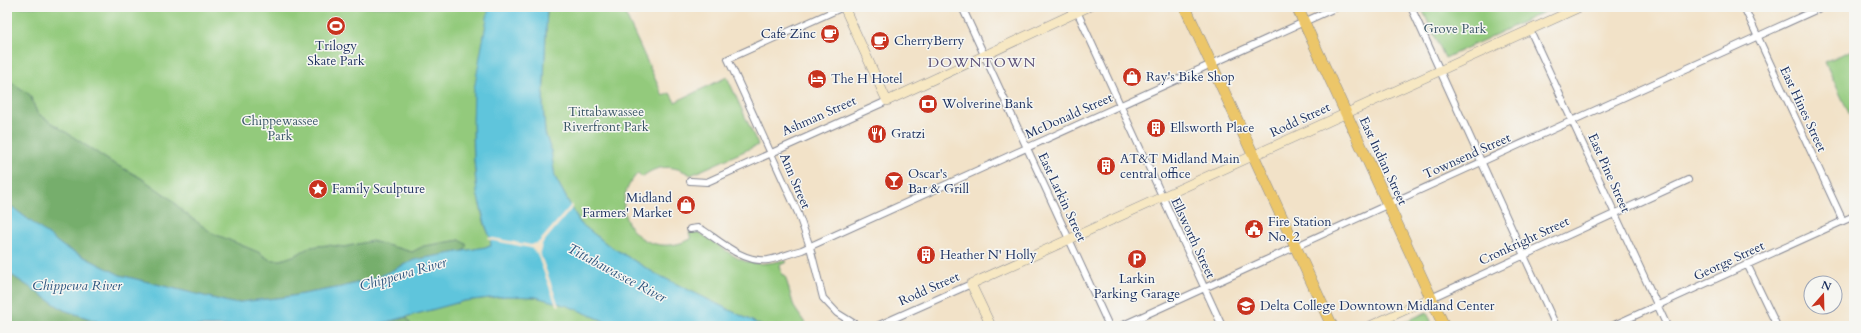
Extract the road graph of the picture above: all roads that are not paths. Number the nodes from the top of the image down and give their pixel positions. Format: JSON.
{"nodes":[{"id":1,"x":843,"y":7,"type":"edge"},
{"id":2,"x":962,"y":7,"type":"edge"},
{"id":3,"x":1088,"y":7,"type":"edge"},
{"id":4,"x":1185,"y":7,"type":"edge"},
{"id":5,"x":1297,"y":7,"type":"edge"},
{"id":6,"x":1337,"y":7,"type":"edge"},
{"id":7,"x":1411,"y":7,"type":"edge"},
{"id":8,"x":1580,"y":7,"type":"edge"},
{"id":9,"x":1744,"y":7,"type":"edge"},
{"id":10,"x":1822,"y":7,"type":"edge"},
{"id":11,"x":1076,"y":9,"type":"edge"},
{"id":12,"x":1304,"y":22,"type":"junction"},
{"id":13,"x":1530,"y":30,"type":"junction"},
{"id":14,"x":1758,"y":36,"type":"junction"},
{"id":15,"x":984,"y":55,"type":"junction"},
{"id":16,"x":1211,"y":64,"type":"junction"},
{"id":17,"x":1439,"y":71,"type":"junction"},
{"id":18,"x":887,"y":101,"type":"junction"},
{"id":19,"x":1120,"y":105,"type":"junction"},
{"id":20,"x":1346,"y":113,"type":"junction"},
{"id":21,"x":1573,"y":120,"type":"junction"},
{"id":22,"x":1027,"y":147,"type":"junction"},
{"id":23,"x":771,"y":152,"type":"junction"},
{"id":24,"x":1254,"y":156,"type":"junction"},
{"id":25,"x":1480,"y":162,"type":"junction"},
{"id":26,"x":1688,"y":180,"type":"dead end"},
{"id":27,"x":690,"y":181,"type":"dead end"},
{"id":28,"x":1162,"y":197,"type":"junction"},
{"id":29,"x":1388,"y":204,"type":"junction"},
{"id":30,"x":1616,"y":213,"type":"junction"},
{"id":31,"x":1854,"y":216,"type":"edge"},
{"id":32,"x":1843,"y":221,"type":"junction"},
{"id":33,"x":690,"y":229,"type":"dead end"},
{"id":34,"x":1069,"y":240,"type":"junction"},
{"id":35,"x":1296,"y":246,"type":"junction"},
{"id":36,"x":810,"y":247,"type":"junction"},
{"id":37,"x":1523,"y":256,"type":"junction"},
{"id":38,"x":1747,"y":264,"type":"junction"},
{"id":39,"x":971,"y":284,"type":"junction"},
{"id":40,"x":1205,"y":288,"type":"junction"},
{"id":41,"x":1431,"y":298,"type":"junction"},
{"id":42,"x":1658,"y":306,"type":"junction"},
{"id":43,"x":858,"y":326,"type":"edge"},
{"id":44,"x":877,"y":326,"type":"edge"},
{"id":45,"x":991,"y":326,"type":"edge"},
{"id":46,"x":1109,"y":326,"type":"edge"},
{"id":47,"x":1121,"y":326,"type":"edge"},
{"id":48,"x":1222,"y":326,"type":"edge"},
{"id":49,"x":1332,"y":326,"type":"edge"},
{"id":50,"x":1370,"y":326,"type":"edge"},
{"id":51,"x":1444,"y":326,"type":"edge"},
{"id":52,"x":1556,"y":326,"type":"edge"},
{"id":53,"x":1612,"y":326,"type":"edge"},
{"id":54,"x":1667,"y":326,"type":"edge"},
{"id":55,"x":1776,"y":326,"type":"edge"}],
"edges":[{"from":1,"to":18,"type":"street"},
{"from":1,"to":23,"type":"street","name":"Ann Street"},
{"from":2,"to":15,"type":"street","name":"East Larkin Street"},
{"from":3,"to":11,"type":"street","name":"Ashman Street"},
{"from":4,"to":16,"type":"highway"},
{"from":5,"to":12,"type":"highway","name":"East Indian Street"},
{"from":6,"to":12,"type":"street","name":"McDonald Street"},
{"from":7,"to":17,"type":"street"},
{"from":8,"to":13,"type":"street","name":"Rodd Street"},
{"from":9,"to":14,"type":"street","name":"East Hines Street"},
{"from":10,"to":14,"type":"street","name":"Townsend Street"},
{"from":11,"to":15,"type":"street","name":"Ashman Street"},
{"from":11,"to":19,"type":"street","name":"Ellsworth Street"},
{"from":12,"to":16,"type":"street","name":"McDonald Street"},
{"from":12,"to":20,"type":"highway","name":"East Indian Street"},
{"from":13,"to":17,"type":"street","name":"Rodd Street"},
{"from":13,"to":21,"type":"street","name":"East Pine Street"},
{"from":14,"to":21,"type":"street","name":"Townsend Street"},
{"from":14,"to":32,"type":"street","name":"East Hines Street"},
{"from":15,"to":18,"type":"street","name":"Ashman Street"},
{"from":15,"to":22,"type":"street","name":"East Larkin Street"},
{"from":16,"to":19,"type":"street","name":"McDonald Street"},
{"from":16,"to":24,"type":"highway"},
{"from":17,"to":20,"type":"street","name":"Rodd Street"},
{"from":17,"to":25,"type":"street"},
{"from":18,"to":23,"type":"street","name":"Ashman Street"},
{"from":19,"to":22,"type":"street","name":"McDonald Street"},
{"from":19,"to":28,"type":"street","name":"Ellsworth Street"},
{"from":20,"to":24,"type":"street","name":"Rodd Street"},
{"from":20,"to":29,"type":"highway","name":"East Indian Street"},
{"from":21,"to":25,"type":"street","name":"Townsend Street"},
{"from":21,"to":30,"type":"street","name":"East Pine Street"},
{"from":22,"to":34,"type":"street","name":"East Larkin Street"},
{"from":22,"to":36,"type":"street","name":"McDonald Street"},
{"from":23,"to":27,"type":"street","name":"Ashman Street"},
{"from":23,"to":36,"type":"street","name":"Ann Street"},
{"from":24,"to":28,"type":"street","name":"Rodd Street"},
{"from":24,"to":35,"type":"highway"},
{"from":25,"to":29,"type":"street","name":"Townsend Street"},
{"from":25,"to":37,"type":"street"},
{"from":26,"to":30,"type":"street","name":"Cronkright Street"},
{"from":28,"to":34,"type":"street","name":"Rodd Street"},
{"from":28,"to":40,"type":"street","name":"Ellsworth Street"},
{"from":29,"to":35,"type":"street","name":"Townsend Street"},
{"from":29,"to":41,"type":"highway","name":"East Indian Street"},
{"from":30,"to":37,"type":"street","name":"Cronkright Street"},
{"from":30,"to":42,"type":"street","name":"East Pine Street"},
{"from":31,"to":32,"type":"street","name":"George Street"},
{"from":32,"to":38,"type":"street","name":"George Street"},
{"from":33,"to":36,"type":"street","name":"McDonald Street"},
{"from":34,"to":39,"type":"street","name":"Rodd Street"},
{"from":34,"to":46,"type":"street","name":"East Larkin Street"},
{"from":35,"to":40,"type":"street","name":"Townsend Street"},
{"from":35,"to":49,"type":"highway"},
{"from":36,"to":43,"type":"street","name":"Ann Street"},
{"from":37,"to":41,"type":"street","name":"Cronkright Street"},
{"from":37,"to":52,"type":"street"},
{"from":38,"to":42,"type":"street","name":"George Street"},
{"from":38,"to":55,"type":"street"},
{"from":39,"to":44,"type":"street","name":"Rodd Street"},
{"from":39,"to":45,"type":"street"},
{"from":40,"to":47,"type":"street","name":"Townsend Street"},
{"from":40,"to":48,"type":"street","name":"Ellsworth Street"},
{"from":41,"to":50,"type":"street","name":"Cronkright Street"},
{"from":41,"to":51,"type":"highway","name":"East Indian Street"},
{"from":42,"to":53,"type":"street","name":"George Street"},
{"from":42,"to":54,"type":"street","name":"East Pine Street"}]}
